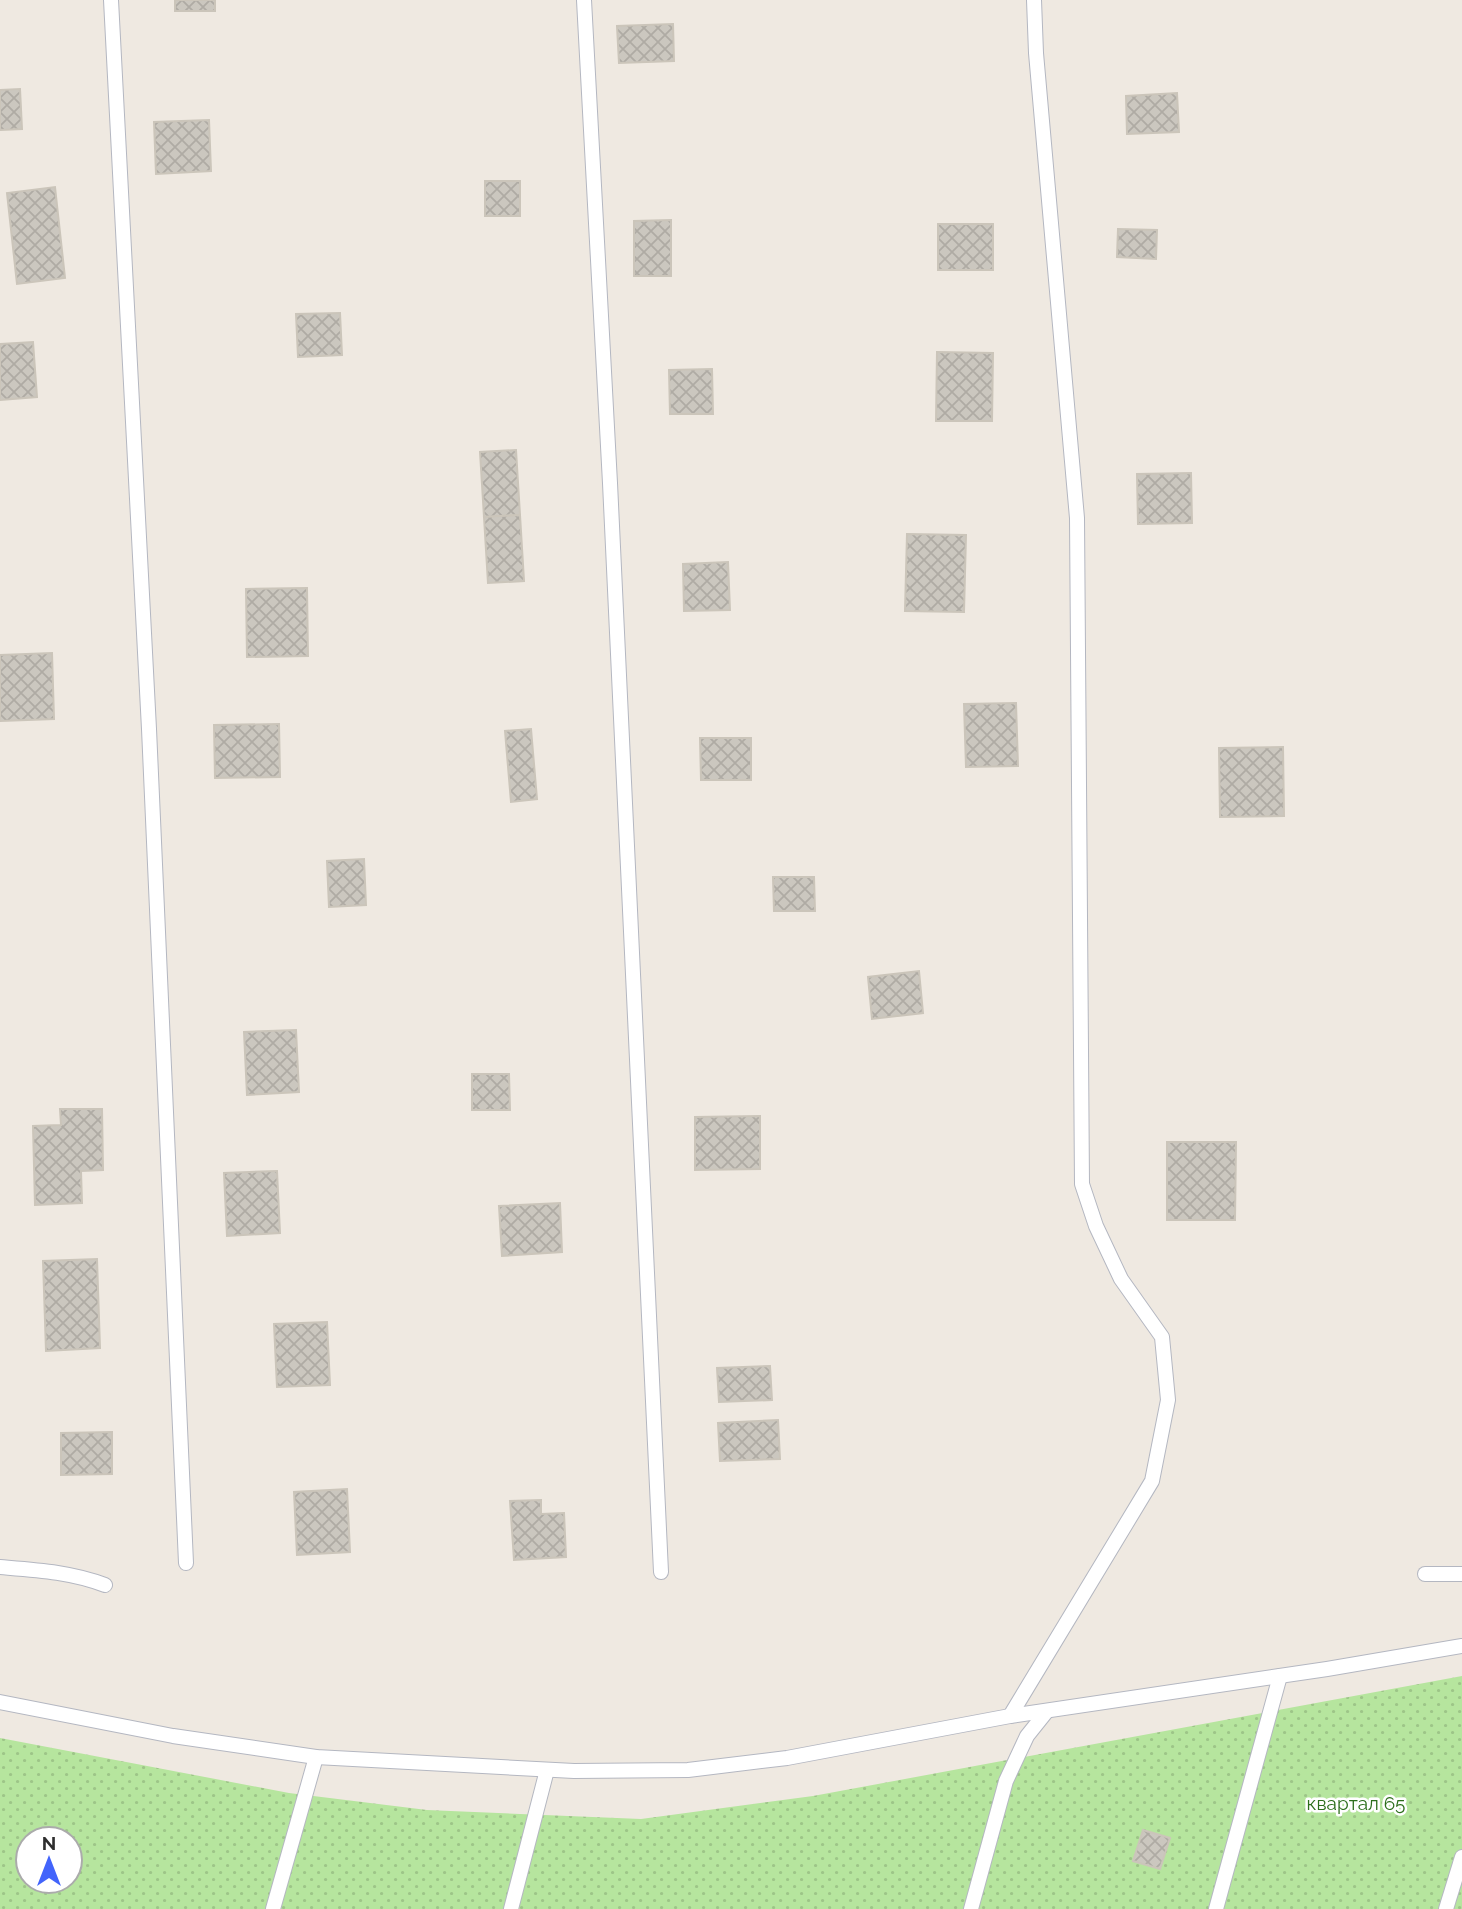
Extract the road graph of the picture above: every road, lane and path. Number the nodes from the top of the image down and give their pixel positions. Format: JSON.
{"nodes":[{"id":1,"x":111,"y":0,"type":"edge"},
{"id":2,"x":584,"y":0,"type":"edge"},
{"id":3,"x":1034,"y":0,"type":"edge"},
{"id":4,"x":186,"y":1563,"type":"dead end"},
{"id":5,"x":0,"y":1567,"type":"edge"},
{"id":6,"x":661,"y":1572,"type":"dead end"},
{"id":7,"x":1425,"y":1574,"type":"dead end"},
{"id":8,"x":1462,"y":1574,"type":"edge"},
{"id":9,"x":105,"y":1585,"type":"dead end"},
{"id":10,"x":1462,"y":1646,"type":"edge"},
{"id":11,"x":1280,"y":1676,"type":"junction"},
{"id":12,"x":0,"y":1702,"type":"edge"},
{"id":13,"x":1047,"y":1711,"type":"junction"},
{"id":14,"x":1010,"y":1716,"type":"junction"},
{"id":15,"x":316,"y":1757,"type":"junction"},
{"id":16,"x":547,"y":1770,"type":"junction"},
{"id":17,"x":1462,"y":1857,"type":"edge"},
{"id":18,"x":272,"y":1909,"type":"edge"},
{"id":19,"x":511,"y":1909,"type":"edge"},
{"id":20,"x":971,"y":1909,"type":"edge"},
{"id":21,"x":1216,"y":1909,"type":"edge"},
{"id":22,"x":1446,"y":1909,"type":"edge"}],
"edges":[{"from":1,"to":4,"type":"lane"},
{"from":2,"to":6,"type":"lane"},
{"from":3,"to":14,"type":"lane"},
{"from":5,"to":9,"type":"lane"},
{"from":7,"to":8,"type":"lane"},
{"from":10,"to":11,"type":"lane"},
{"from":11,"to":13,"type":"lane"},
{"from":11,"to":21,"type":"lane"},
{"from":12,"to":15,"type":"lane"},
{"from":13,"to":14,"type":"lane"},
{"from":13,"to":20,"type":"lane"},
{"from":14,"to":16,"type":"lane"},
{"from":15,"to":16,"type":"lane"},
{"from":15,"to":18,"type":"lane"},
{"from":16,"to":19,"type":"lane"},
{"from":17,"to":22,"type":"lane"}]}
